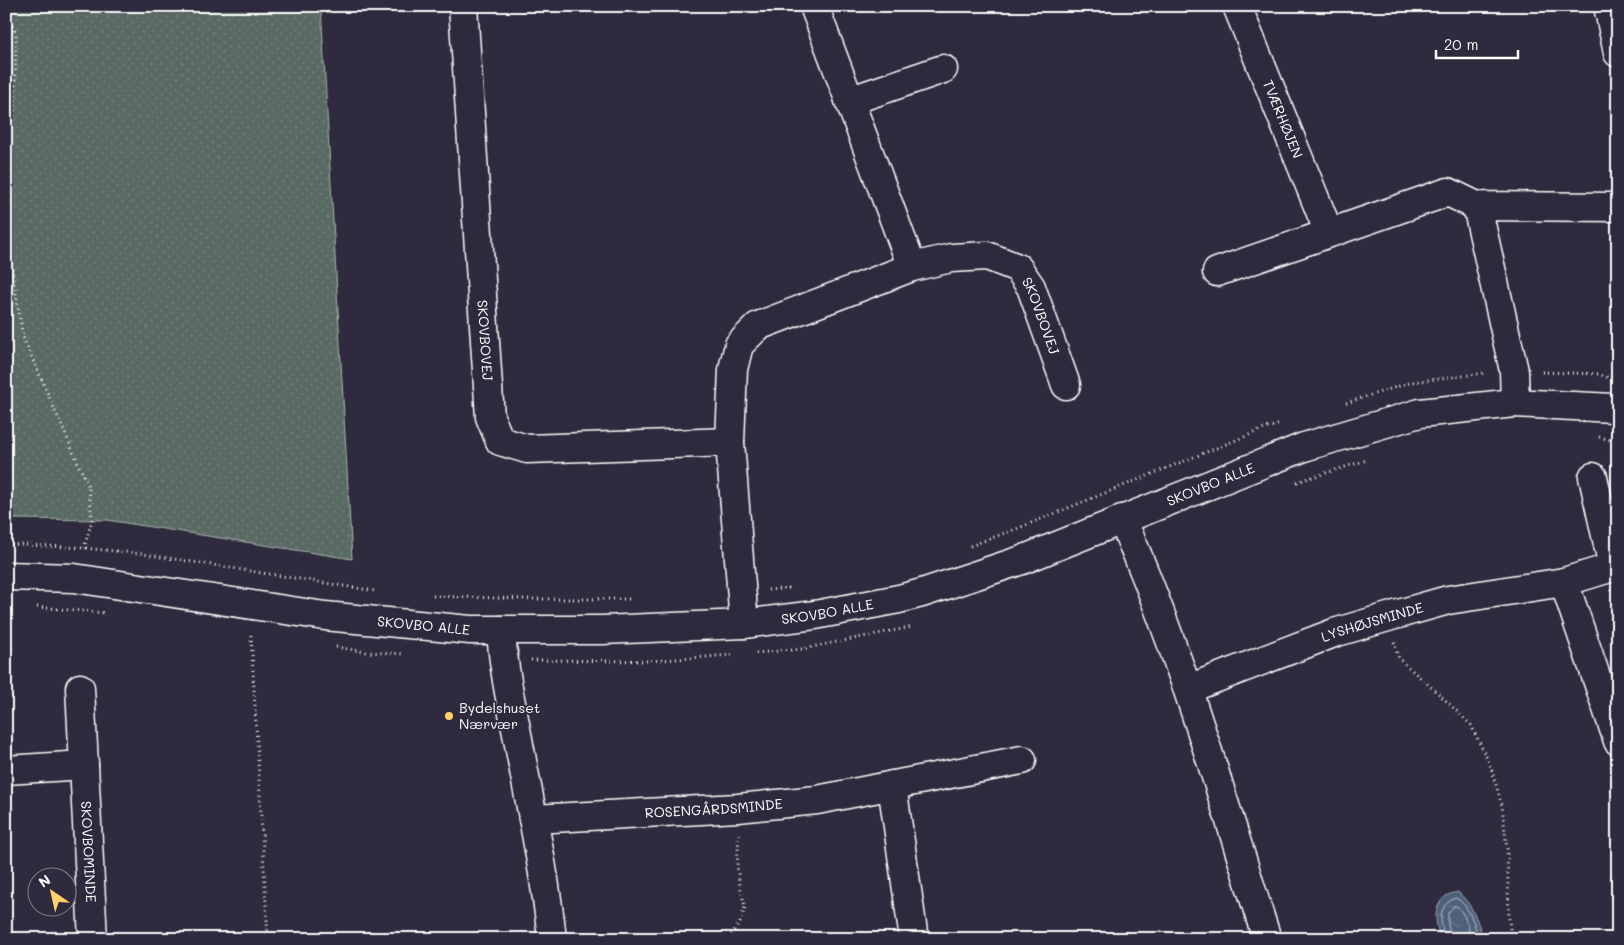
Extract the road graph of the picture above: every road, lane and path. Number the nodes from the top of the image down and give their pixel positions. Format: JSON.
{"nodes":[{"id":1,"x":463,"y":6,"type":"edge"},
{"id":2,"x":814,"y":6,"type":"edge"},
{"id":3,"x":1237,"y":6,"type":"edge"},
{"id":4,"x":1608,"y":6,"type":"edge"},
{"id":5,"x":6,"y":12,"type":"edge"},
{"id":6,"x":1618,"y":53,"type":"edge"},
{"id":7,"x":943,"y":69,"type":"dead end"},
{"id":8,"x":849,"y":101,"type":"junction"},
{"id":9,"x":6,"y":152,"type":"edge"},
{"id":10,"x":6,"y":199,"type":"edge"},
{"id":11,"x":1477,"y":206,"type":"junction"},
{"id":12,"x":1618,"y":207,"type":"edge"},
{"id":13,"x":1329,"y":233,"type":"junction"},
{"id":14,"x":912,"y":268,"type":"junction"},
{"id":15,"x":1216,"y":272,"type":"dead end"},
{"id":16,"x":1514,"y":371,"type":"junction"},
{"id":17,"x":1618,"y":380,"type":"edge"},
{"id":18,"x":1066,"y":385,"type":"dead end"},
{"id":19,"x":1346,"y":403,"type":"dead end"},
{"id":20,"x":1515,"y":403,"type":"junction"},
{"id":21,"x":1618,"y":410,"type":"edge"},
{"id":22,"x":1280,"y":424,"type":"dead end"},
{"id":23,"x":1596,"y":436,"type":"dead end"},
{"id":24,"x":730,"y":442,"type":"junction"},
{"id":25,"x":1618,"y":442,"type":"edge"},
{"id":26,"x":1371,"y":459,"type":"dead end"},
{"id":27,"x":1593,"y":477,"type":"dead end"},
{"id":28,"x":1297,"y":482,"type":"dead end"},
{"id":29,"x":1122,"y":519,"type":"junction"},
{"id":30,"x":6,"y":544,"type":"edge"},
{"id":31,"x":969,"y":546,"type":"dead end"},
{"id":32,"x":84,"y":548,"type":"junction"},
{"id":33,"x":6,"y":576,"type":"edge"},
{"id":34,"x":1564,"y":582,"type":"junction"},
{"id":35,"x":798,"y":587,"type":"dead end"},
{"id":36,"x":376,"y":591,"type":"dead end"},
{"id":37,"x":742,"y":593,"type":"junction"},
{"id":38,"x":424,"y":596,"type":"dead end"},
{"id":39,"x":635,"y":599,"type":"dead end"},
{"id":40,"x":6,"y":606,"type":"edge"},
{"id":41,"x":22,"y":606,"type":"dead end"},
{"id":42,"x":30,"y":606,"type":"dead end"},
{"id":43,"x":108,"y":613,"type":"dead end"},
{"id":44,"x":1388,"y":617,"type":"junction"},
{"id":45,"x":744,"y":624,"type":"junction"},
{"id":46,"x":918,"y":625,"type":"dead end"},
{"id":47,"x":500,"y":630,"type":"junction"},
{"id":48,"x":260,"y":636,"type":"dead end"},
{"id":49,"x":328,"y":646,"type":"dead end"},
{"id":50,"x":754,"y":653,"type":"dead end"},
{"id":51,"x":415,"y":654,"type":"dead end"},
{"id":52,"x":735,"y":654,"type":"dead end"},
{"id":53,"x":502,"y":660,"type":"junction"},
{"id":54,"x":80,"y":688,"type":"dead end"},
{"id":55,"x":1188,"y":689,"type":"junction"},
{"id":56,"x":1618,"y":741,"type":"edge"},
{"id":57,"x":1022,"y":760,"type":"dead end"},
{"id":58,"x":84,"y":765,"type":"junction"},
{"id":59,"x":6,"y":770,"type":"edge"},
{"id":60,"x":892,"y":785,"type":"junction"},
{"id":61,"x":738,"y":808,"type":"junction"},
{"id":62,"x":533,"y":819,"type":"junction"},
{"id":63,"x":93,"y":939,"type":"edge"},
{"id":64,"x":268,"y":939,"type":"edge"},
{"id":65,"x":552,"y":939,"type":"edge"},
{"id":66,"x":728,"y":939,"type":"edge"},
{"id":67,"x":914,"y":939,"type":"edge"},
{"id":68,"x":1267,"y":939,"type":"edge"},
{"id":69,"x":1510,"y":939,"type":"edge"}],
"edges":[{"from":1,"to":24,"type":"street","name":"SKOVBOVEJ"},
{"from":2,"to":8,"type":"street"},
{"from":3,"to":13,"type":"street","name":"TVÆRHØJEN"},
{"from":4,"to":6,"type":"street"},
{"from":5,"to":9,"type":"path"},
{"from":7,"to":8,"type":"street"},
{"from":8,"to":14,"type":"street"},
{"from":10,"to":32,"type":"path"},
{"from":11,"to":12,"type":"street"},
{"from":11,"to":13,"type":"street"},
{"from":11,"to":16,"type":"street"},
{"from":13,"to":15,"type":"street"},
{"from":14,"to":18,"type":"street","name":"SKOVBOVEJ"},
{"from":14,"to":24,"type":"street","name":"SKOVBOVEJ"},
{"from":16,"to":17,"type":"path"},
{"from":16,"to":19,"type":"path"},
{"from":16,"to":20,"type":"street"},
{"from":20,"to":21,"type":"street","name":"SKOVBO ALLE"},
{"from":20,"to":29,"type":"street","name":"SKOVBO ALLE"},
{"from":22,"to":31,"type":"path"},
{"from":23,"to":25,"type":"path"},
{"from":24,"to":37,"type":"street","name":"SKOVBOVEJ"},
{"from":26,"to":28,"type":"path"},
{"from":27,"to":34,"type":"street","name":"LYSHØJSMINDE"},
{"from":29,"to":45,"type":"street","name":"SKOVBO ALLE"},
{"from":29,"to":55,"type":"street"},
{"from":30,"to":32,"type":"path"},
{"from":32,"to":36,"type":"path"},
{"from":33,"to":47,"type":"street","name":"SKOVBO ALLE"},
{"from":34,"to":44,"type":"street","name":"LYSHØJSMINDE"},
{"from":34,"to":56,"type":"street"},
{"from":35,"to":37,"type":"path"},
{"from":37,"to":45,"type":"street","name":"SKOVBOVEJ"},
{"from":38,"to":39,"type":"path"},
{"from":40,"to":41,"type":"path"},
{"from":42,"to":43,"type":"path"},
{"from":44,"to":55,"type":"street","name":"LYSHØJSMINDE"},
{"from":44,"to":69,"type":"path"},
{"from":45,"to":47,"type":"street","name":"SKOVBO ALLE"},
{"from":46,"to":50,"type":"path"},
{"from":47,"to":53,"type":"street"},
{"from":48,"to":64,"type":"path"},
{"from":49,"to":51,"type":"path"},
{"from":52,"to":53,"type":"path"},
{"from":53,"to":62,"type":"street"},
{"from":54,"to":58,"type":"street","name":"SKOVBOMINDE"},
{"from":55,"to":68,"type":"street"},
{"from":57,"to":60,"type":"street","name":"ROSENGÅRDSMINDE"},
{"from":58,"to":59,"type":"street"},
{"from":58,"to":63,"type":"street","name":"SKOVBOMINDE"},
{"from":60,"to":61,"type":"street","name":"ROSENGÅRDSMINDE"},
{"from":60,"to":67,"type":"street"},
{"from":61,"to":62,"type":"street","name":"ROSENGÅRDSMINDE"},
{"from":61,"to":66,"type":"path"},
{"from":62,"to":65,"type":"street"}]}
